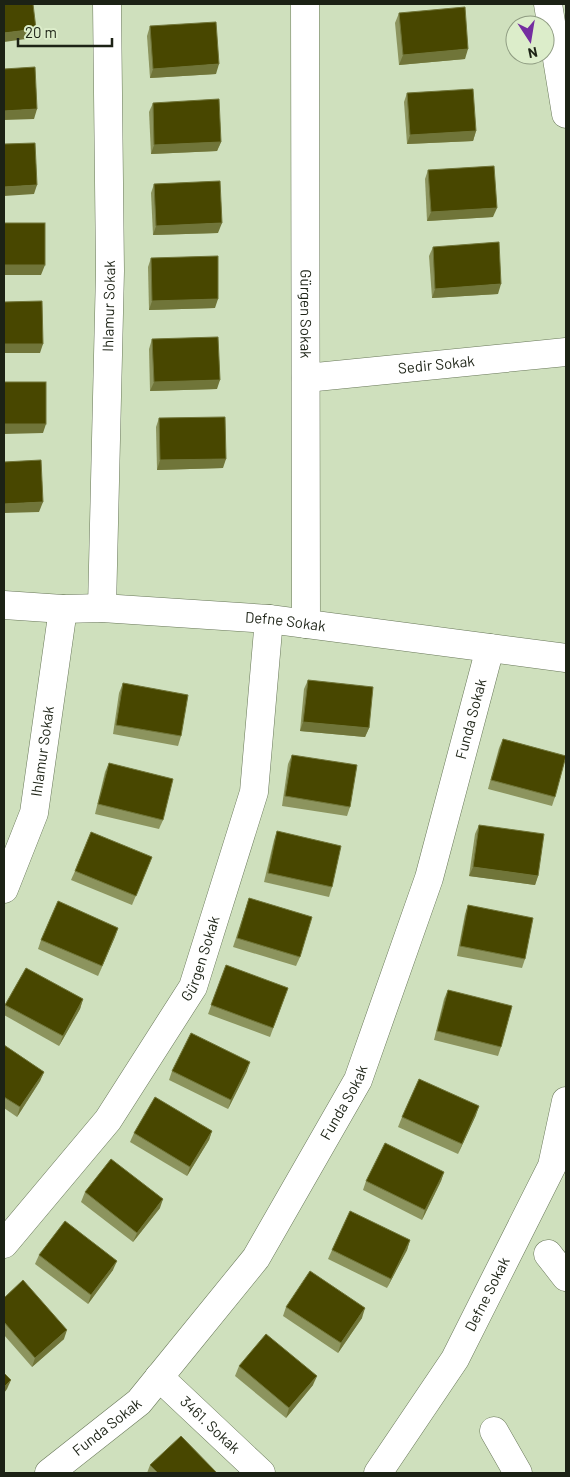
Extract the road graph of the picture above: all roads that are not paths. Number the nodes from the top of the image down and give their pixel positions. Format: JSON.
{"nodes":[{"id":1,"x":107,"y":4,"type":"edge"},
{"id":2,"x":305,"y":4,"type":"edge"},
{"id":3,"x":548,"y":4,"type":"edge"},
{"id":4,"x":566,"y":114,"type":"edge"},
{"id":5,"x":566,"y":352,"type":"edge"},
{"id":6,"x":306,"y":378,"type":"junction"},
{"id":7,"x":4,"y":605,"type":"edge"},
{"id":8,"x":102,"y":608,"type":"junction"},
{"id":9,"x":63,"y":609,"type":"junction"},
{"id":10,"x":269,"y":619,"type":"junction"},
{"id":11,"x":306,"y":624,"type":"junction"},
{"id":12,"x":490,"y":648,"type":"junction"},
{"id":13,"x":566,"y":658,"type":"edge"},
{"id":14,"x":4,"y":888,"type":"edge"},
{"id":15,"x":566,"y":1100,"type":"edge"},
{"id":16,"x":4,"y":1244,"type":"edge"},
{"id":17,"x":548,"y":1254,"type":"dead end"},
{"id":18,"x":566,"y":1277,"type":"edge"},
{"id":19,"x":159,"y":1377,"type":"junction"},
{"id":20,"x":494,"y":1431,"type":"dead end"},
{"id":21,"x":49,"y":1473,"type":"edge"},
{"id":22,"x":262,"y":1473,"type":"edge"},
{"id":23,"x":378,"y":1473,"type":"edge"},
{"id":24,"x":518,"y":1473,"type":"edge"}],
"edges":[{"from":1,"to":8,"type":"street","name":"Ihlamur Sokak"},
{"from":2,"to":6,"type":"street","name":"Gürgen Sokak"},
{"from":3,"to":4,"type":"street"},
{"from":5,"to":6,"type":"street","name":"Sedir Sokak"},
{"from":6,"to":11,"type":"street","name":"Gürgen Sokak"},
{"from":7,"to":9,"type":"street","name":"Defne Sokak"},
{"from":8,"to":9,"type":"street","name":"Defne Sokak"},
{"from":8,"to":10,"type":"street","name":"Defne Sokak"},
{"from":9,"to":14,"type":"street","name":"Ihlamur Sokak"},
{"from":10,"to":11,"type":"street","name":"Defne Sokak"},
{"from":10,"to":16,"type":"street","name":"Gürgen Sokak"},
{"from":11,"to":12,"type":"street","name":"Defne Sokak"},
{"from":12,"to":13,"type":"street","name":"Defne Sokak"},
{"from":12,"to":19,"type":"street","name":"Funda Sokak"},
{"from":15,"to":23,"type":"street","name":"Defne Sokak"},
{"from":17,"to":18,"type":"street"},
{"from":19,"to":21,"type":"street","name":"Funda Sokak"},
{"from":19,"to":22,"type":"street","name":"3461. Sokak"},
{"from":20,"to":24,"type":"street"}]}
